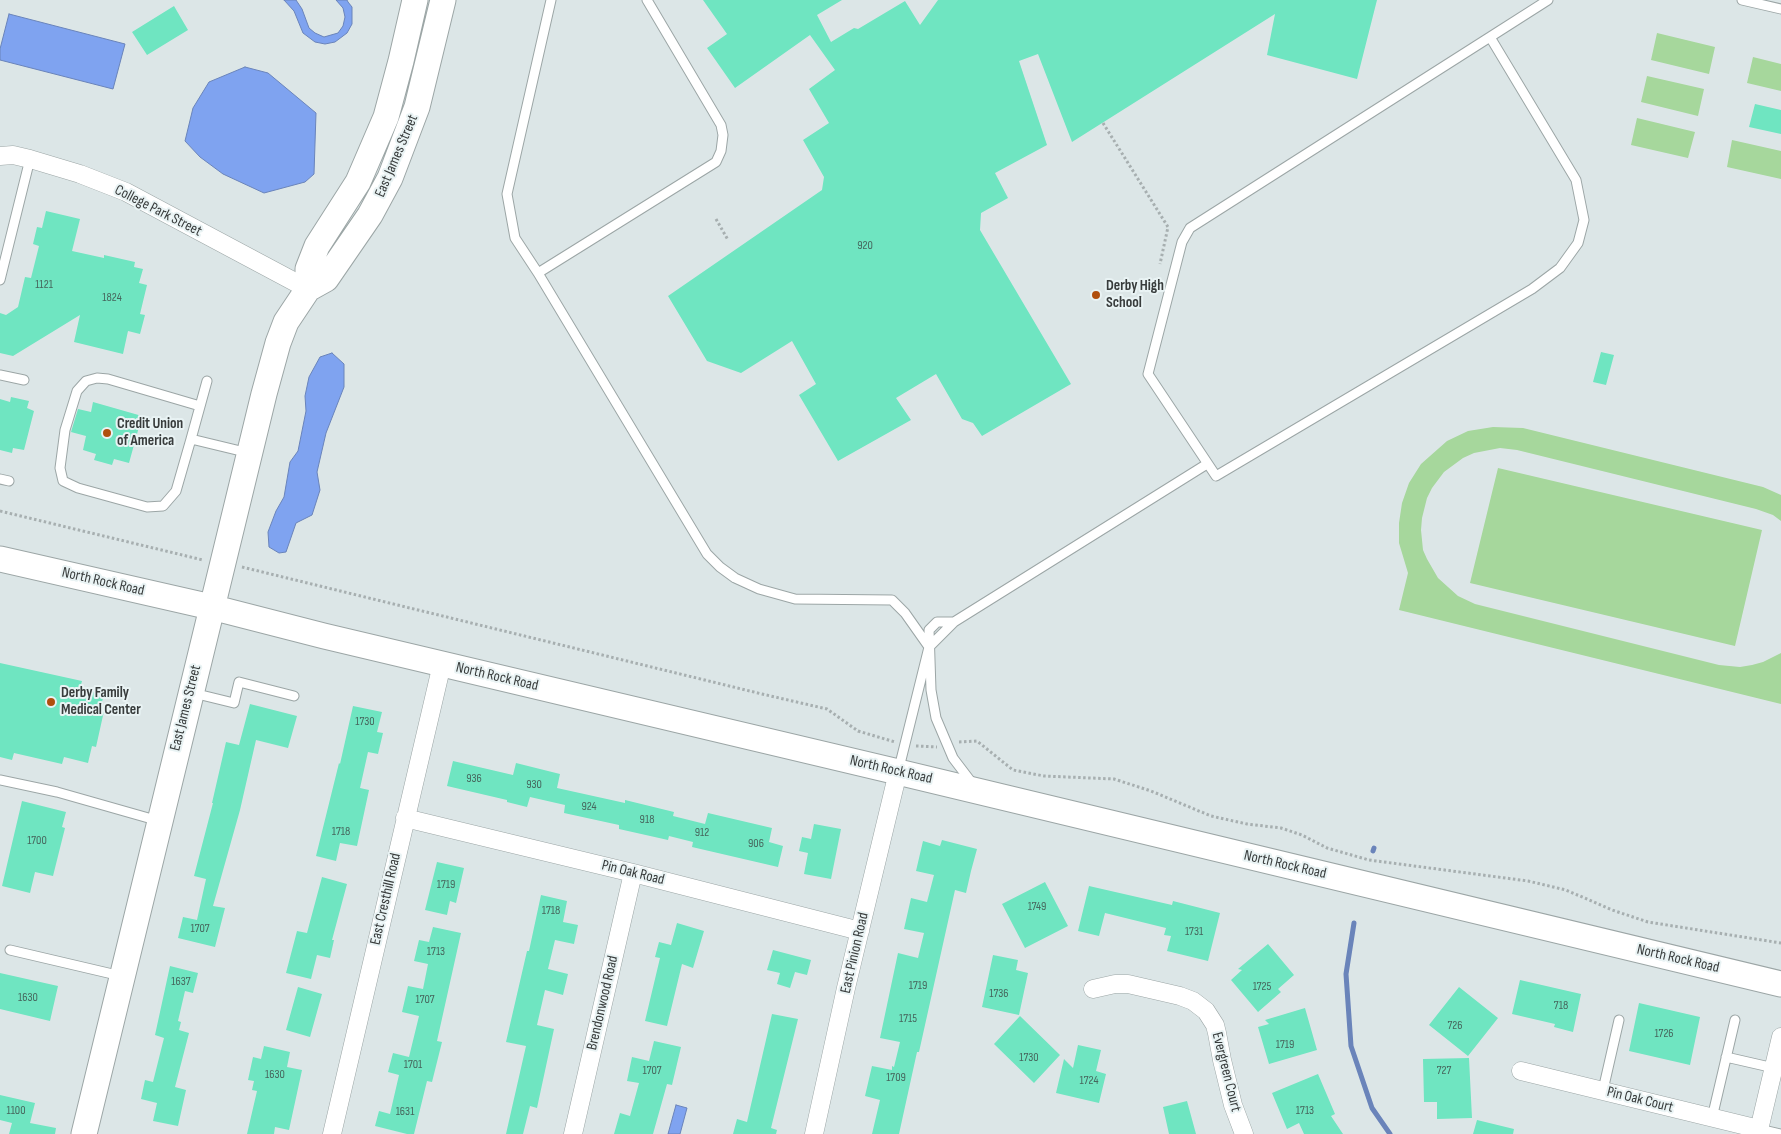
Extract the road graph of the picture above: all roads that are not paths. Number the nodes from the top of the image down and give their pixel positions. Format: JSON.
{"nodes":[{"id":1,"x":415,"y":0,"type":"edge"},
{"id":2,"x":443,"y":0,"type":"edge"},
{"id":3,"x":551,"y":0,"type":"edge"},
{"id":4,"x":647,"y":0,"type":"edge"},
{"id":5,"x":1548,"y":0,"type":"edge"},
{"id":6,"x":1742,"y":0,"type":"edge"},
{"id":7,"x":1781,"y":9,"type":"edge"},
{"id":8,"x":1490,"y":37,"type":"junction"},
{"id":9,"x":0,"y":156,"type":"edge"},
{"id":10,"x":30,"y":159,"type":"junction"},
{"id":11,"x":538,"y":273,"type":"junction"},
{"id":12,"x":0,"y":280,"type":"edge"},
{"id":13,"x":308,"y":289,"type":"junction"},
{"id":14,"x":0,"y":375,"type":"edge"},
{"id":15,"x":24,"y":380,"type":"dead end"},
{"id":16,"x":207,"y":381,"type":"dead end"},
{"id":17,"x":200,"y":406,"type":"junction"},
{"id":18,"x":191,"y":439,"type":"junction"},
{"id":19,"x":249,"y":453,"type":"junction"},
{"id":20,"x":1208,"y":464,"type":"junction"},
{"id":21,"x":0,"y":559,"type":"edge"},
{"id":22,"x":211,"y":607,"type":"junction"},
{"id":23,"x":929,"y":647,"type":"junction"},
{"id":24,"x":442,"y":664,"type":"junction"},
{"id":25,"x":190,"y":692,"type":"junction"},
{"id":26,"x":294,"y":696,"type":"dead end"},
{"id":27,"x":898,"y":772,"type":"junction"},
{"id":28,"x":0,"y":780,"type":"edge"},
{"id":29,"x":978,"y":791,"type":"junction"},
{"id":30,"x":405,"y":818,"type":"junction"},
{"id":31,"x":159,"y":821,"type":"junction"},
{"id":32,"x":633,"y":872,"type":"junction"},
{"id":33,"x":860,"y":931,"type":"junction"},
{"id":34,"x":10,"y":950,"type":"dead end"},
{"id":35,"x":122,"y":976,"type":"junction"},
{"id":36,"x":1781,"y":984,"type":"edge"},
{"id":37,"x":1092,"y":989,"type":"dead end"},
{"id":38,"x":1619,"y":1020,"type":"dead end"},
{"id":39,"x":1735,"y":1020,"type":"dead end"},
{"id":40,"x":1781,"y":1037,"type":"edge"},
{"id":41,"x":1726,"y":1057,"type":"junction"},
{"id":42,"x":1774,"y":1068,"type":"junction"},
{"id":43,"x":1521,"y":1071,"type":"dead end"},
{"id":44,"x":1604,"y":1090,"type":"junction"},
{"id":45,"x":1712,"y":1118,"type":"junction"},
{"id":46,"x":1759,"y":1132,"type":"edge"},
{"id":47,"x":84,"y":1134,"type":"edge"},
{"id":48,"x":332,"y":1134,"type":"edge"},
{"id":49,"x":573,"y":1134,"type":"edge"},
{"id":50,"x":814,"y":1134,"type":"edge"},
{"id":51,"x":1244,"y":1134,"type":"edge"},
{"id":52,"x":1780,"y":1134,"type":"edge"}],
"edges":[{"from":1,"to":13,"type":"main road","name":"East James Street"},
{"from":2,"to":13,"type":"main road","name":"East James Street"},
{"from":3,"to":11,"type":"lane"},
{"from":4,"to":11,"type":"lane"},
{"from":5,"to":8,"type":"lane"},
{"from":6,"to":7,"type":"lane"},
{"from":8,"to":20,"type":"lane"},
{"from":8,"to":20,"type":"lane"},
{"from":9,"to":10,"type":"street","name":"College Park Street"},
{"from":10,"to":12,"type":"lane"},
{"from":10,"to":13,"type":"street","name":"College Park Street"},
{"from":11,"to":23,"type":"lane"},
{"from":13,"to":19,"type":"main road","name":"East James Street"},
{"from":14,"to":15,"type":"lane"},
{"from":16,"to":17,"type":"lane"},
{"from":17,"to":18,"type":"lane"},
{"from":17,"to":18,"type":"lane"},
{"from":18,"to":19,"type":"lane"},
{"from":19,"to":22,"type":"main road","name":"East James Street"},
{"from":20,"to":23,"type":"lane"},
{"from":21,"to":22,"type":"main road","name":"North Rock Road"},
{"from":22,"to":24,"type":"main road","name":"North Rock Road"},
{"from":22,"to":25,"type":"main road","name":"East James Street"},
{"from":23,"to":27,"type":"lane"},
{"from":23,"to":29,"type":"lane"},
{"from":24,"to":27,"type":"main road","name":"North Rock Road"},
{"from":24,"to":30,"type":"street","name":"East Cresthill Road"},
{"from":25,"to":26,"type":"lane"},
{"from":25,"to":31,"type":"main road","name":"East James Street"},
{"from":27,"to":29,"type":"main road","name":"North Rock Road"},
{"from":27,"to":33,"type":"street","name":"East Pinion Road"},
{"from":28,"to":31,"type":"lane"},
{"from":29,"to":36,"type":"main road","name":"North Rock Road"},
{"from":30,"to":32,"type":"street","name":"Pin Oak Road"},
{"from":30,"to":48,"type":"street","name":"East Cresthill Road"},
{"from":31,"to":35,"type":"main road","name":"East James Street"},
{"from":32,"to":33,"type":"street","name":"Pin Oak Road"},
{"from":32,"to":49,"type":"street","name":"Brendonwood Road"},
{"from":33,"to":50,"type":"street","name":"East Pinion Road"},
{"from":34,"to":35,"type":"lane"},
{"from":35,"to":47,"type":"main road","name":"East James Street"},
{"from":37,"to":51,"type":"street","name":"Evergreen Court"},
{"from":38,"to":44,"type":"lane"},
{"from":39,"to":41,"type":"lane"},
{"from":40,"to":42,"type":"street"},
{"from":41,"to":42,"type":"lane"},
{"from":41,"to":45,"type":"lane"},
{"from":42,"to":46,"type":"street"},
{"from":43,"to":44,"type":"street","name":"Pin Oak Court"},
{"from":44,"to":45,"type":"street","name":"Pin Oak Court"},
{"from":45,"to":46,"type":"street","name":"Pin Oak Court"},
{"from":46,"to":52,"type":"lane"}]}
